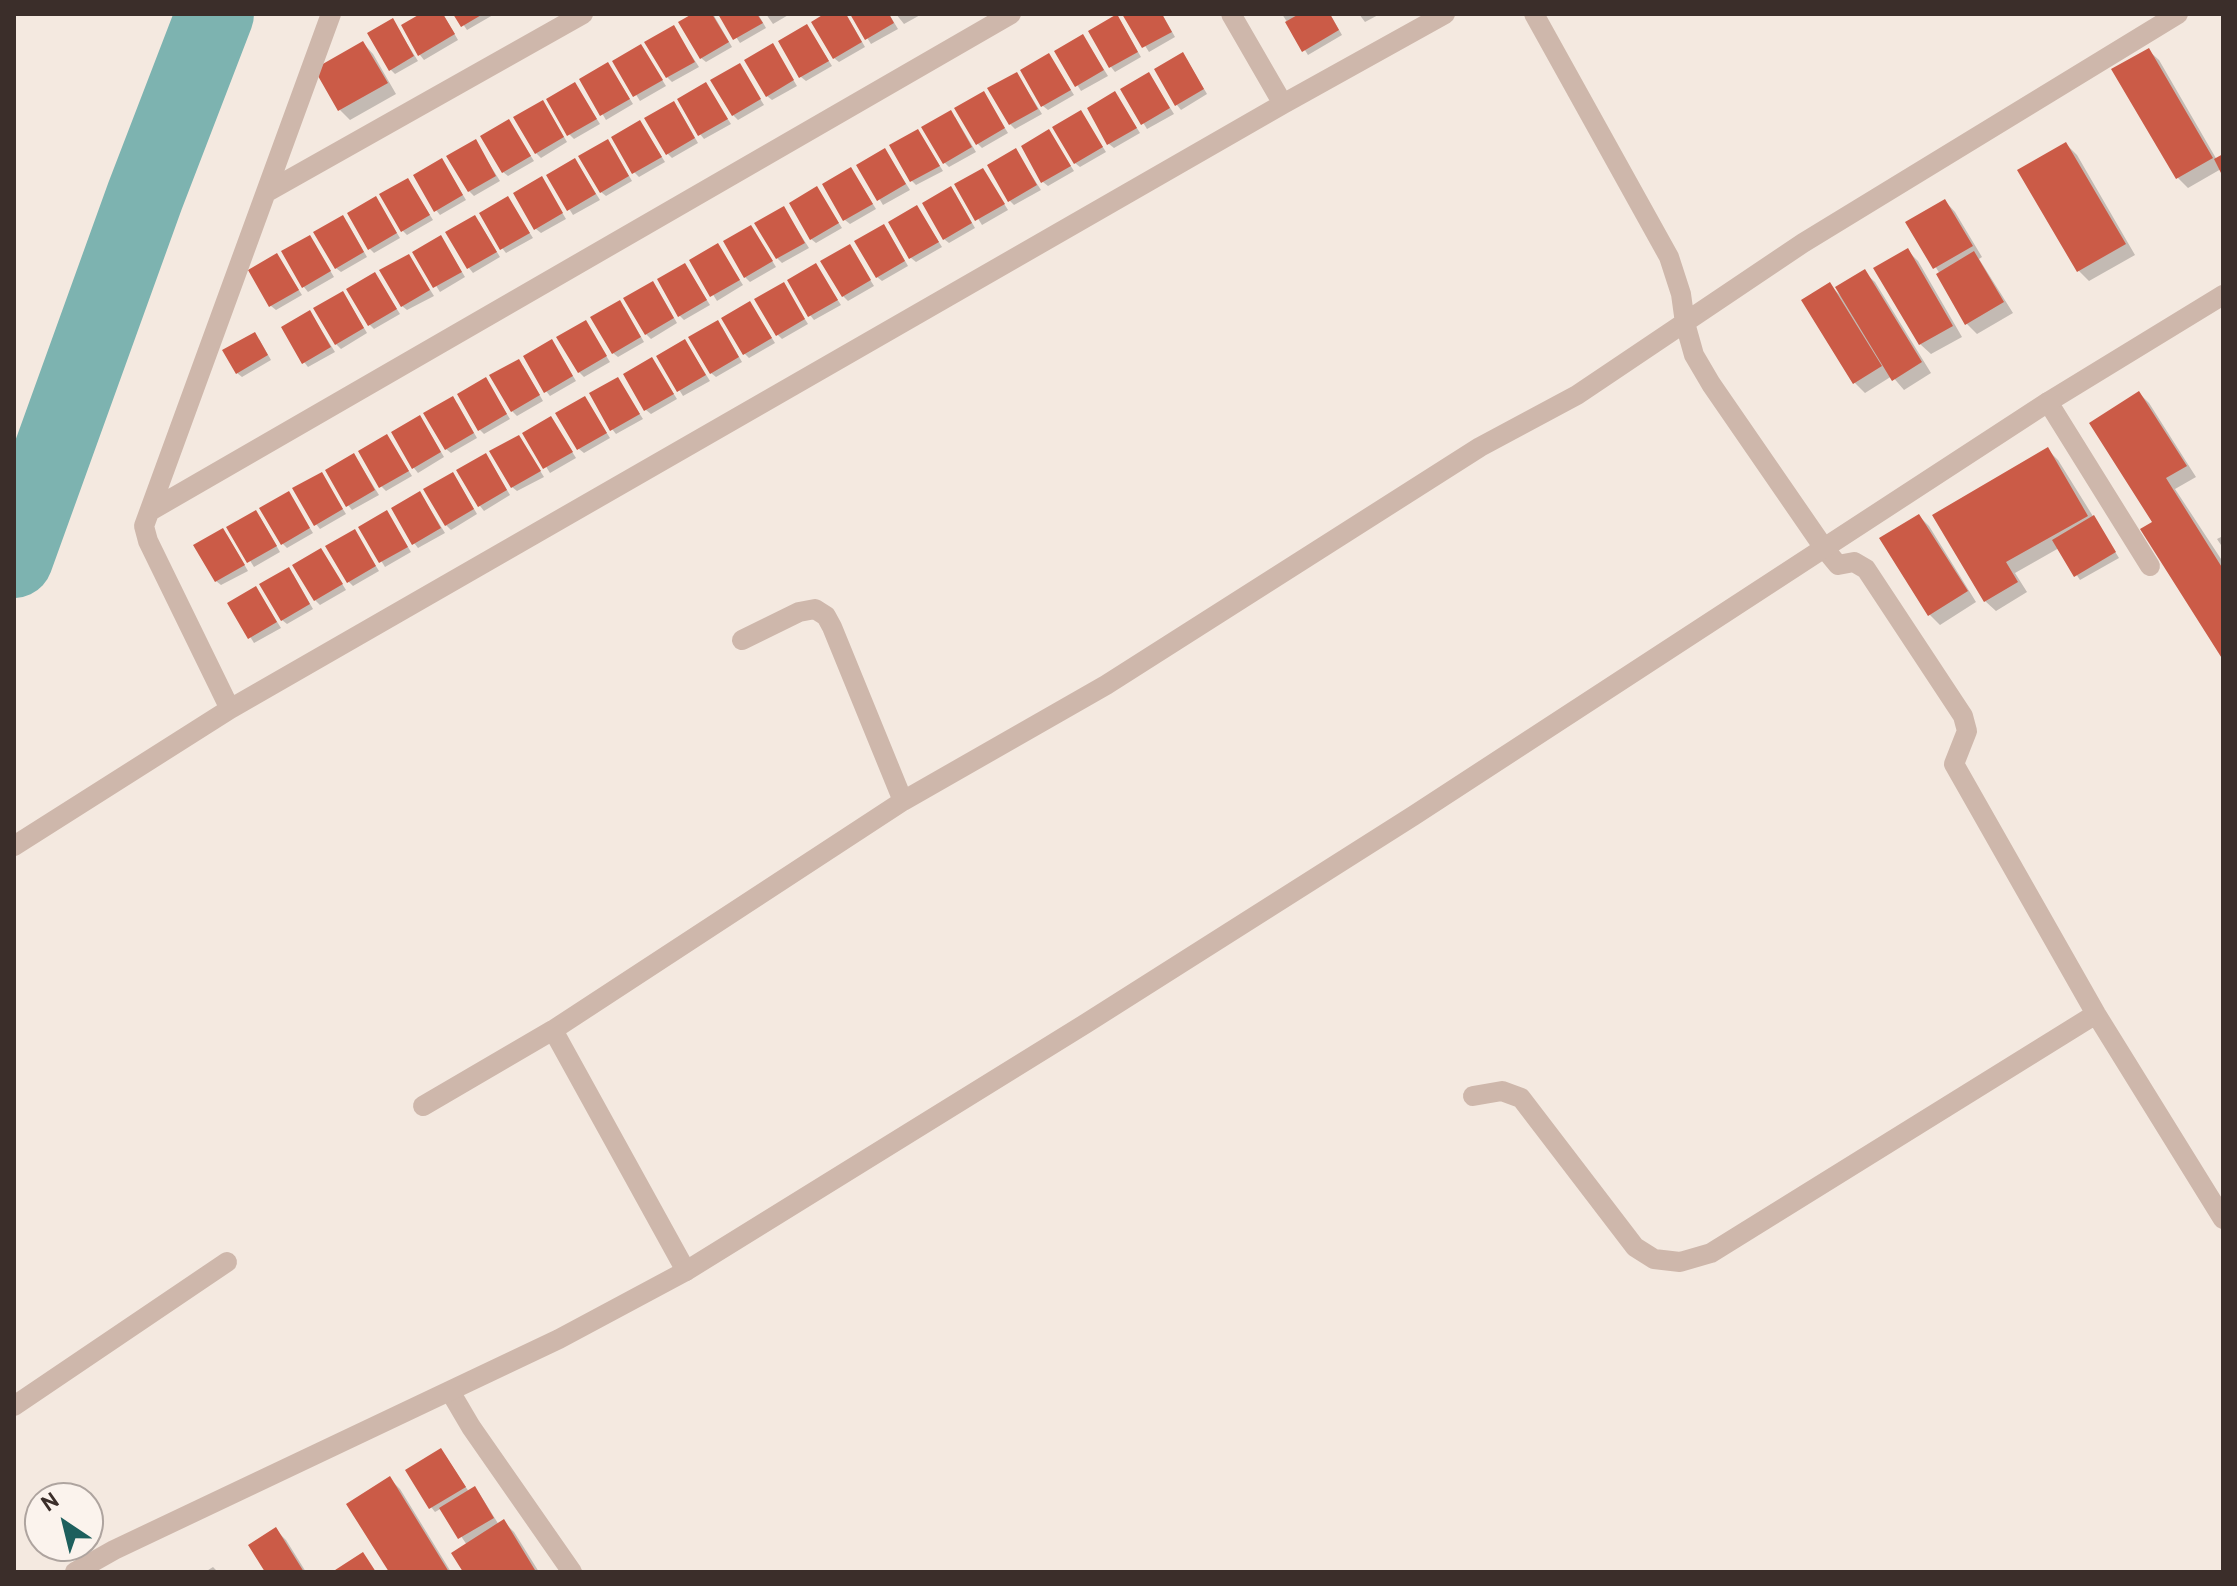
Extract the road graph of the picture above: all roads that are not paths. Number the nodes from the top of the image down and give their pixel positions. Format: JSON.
{"nodes":[{"id":1,"x":331,"y":14,"type":"edge"},
{"id":2,"x":583,"y":14,"type":"edge"},
{"id":3,"x":1011,"y":14,"type":"edge"},
{"id":4,"x":1231,"y":14,"type":"edge"},
{"id":5,"x":1445,"y":14,"type":"edge"},
{"id":6,"x":1534,"y":14,"type":"edge"},
{"id":7,"x":2178,"y":14,"type":"edge"},
{"id":8,"x":1283,"y":104,"type":"junction"},
{"id":9,"x":267,"y":192,"type":"junction"},
{"id":10,"x":2223,"y":295,"type":"edge"},
{"id":11,"x":1685,"y":323,"type":"junction"},
{"id":12,"x":2048,"y":402,"type":"junction"},
{"id":13,"x":150,"y":511,"type":"junction"},
{"id":14,"x":1824,"y":548,"type":"junction"},
{"id":15,"x":2150,"y":566,"type":"dead end"},
{"id":16,"x":742,"y":640,"type":"dead end"},
{"id":17,"x":230,"y":709,"type":"junction"},
{"id":18,"x":903,"y":801,"type":"junction"},
{"id":19,"x":14,"y":846,"type":"edge"},
{"id":20,"x":2096,"y":1014,"type":"junction"},
{"id":21,"x":553,"y":1030,"type":"junction"},
{"id":22,"x":1473,"y":1096,"type":"dead end"},
{"id":23,"x":423,"y":1106,"type":"dead end"},
{"id":24,"x":2223,"y":1219,"type":"edge"},
{"id":25,"x":227,"y":1262,"type":"dead end"},
{"id":26,"x":686,"y":1271,"type":"junction"},
{"id":27,"x":454,"y":1398,"type":"junction"},
{"id":28,"x":14,"y":1406,"type":"edge"},
{"id":29,"x":75,"y":1572,"type":"edge"},
{"id":30,"x":572,"y":1572,"type":"edge"}],
"edges":[{"from":1,"to":9,"type":"street"},
{"from":2,"to":9,"type":"street"},
{"from":3,"to":13,"type":"street"},
{"from":4,"to":8,"type":"street"},
{"from":5,"to":8,"type":"street"},
{"from":6,"to":11,"type":"street"},
{"from":7,"to":11,"type":"street"},
{"from":8,"to":17,"type":"street"},
{"from":9,"to":13,"type":"street"},
{"from":10,"to":12,"type":"street"},
{"from":11,"to":14,"type":"street"},
{"from":11,"to":18,"type":"street"},
{"from":12,"to":14,"type":"street"},
{"from":12,"to":15,"type":"street"},
{"from":13,"to":17,"type":"street"},
{"from":14,"to":20,"type":"street"},
{"from":14,"to":26,"type":"street"},
{"from":16,"to":18,"type":"street"},
{"from":17,"to":19,"type":"street"},
{"from":18,"to":21,"type":"street"},
{"from":20,"to":22,"type":"street"},
{"from":20,"to":24,"type":"street"},
{"from":21,"to":23,"type":"street"},
{"from":21,"to":26,"type":"street"},
{"from":25,"to":28,"type":"street"},
{"from":26,"to":27,"type":"street"},
{"from":27,"to":29,"type":"street"},
{"from":27,"to":30,"type":"street"}]}
